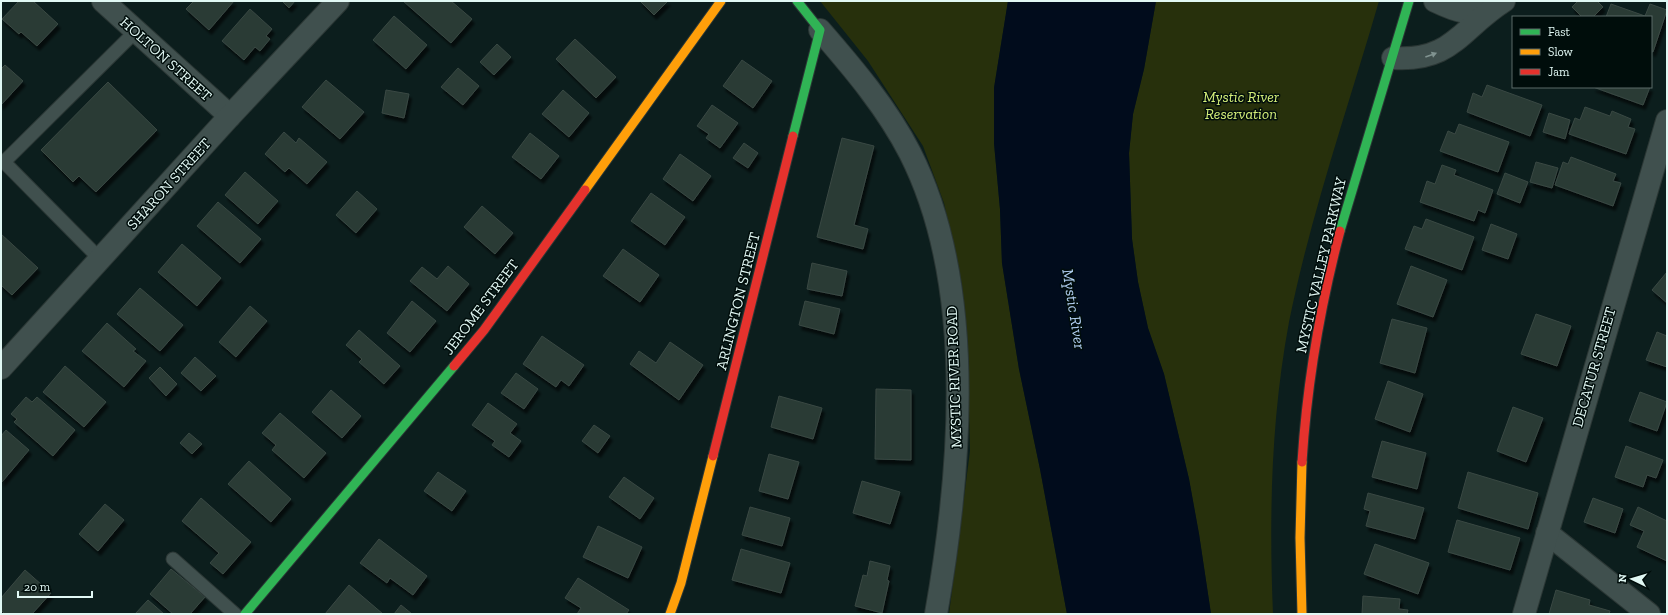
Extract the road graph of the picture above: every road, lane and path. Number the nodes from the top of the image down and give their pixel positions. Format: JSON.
{"nodes":[{"id":1,"x":103,"y":1,"type":"edge"},
{"id":2,"x":338,"y":1,"type":"edge"},
{"id":3,"x":721,"y":1,"type":"edge"},
{"id":4,"x":797,"y":1,"type":"edge"},
{"id":5,"x":1409,"y":1,"type":"edge"},
{"id":6,"x":1435,"y":1,"type":"edge"},
{"id":7,"x":1500,"y":3,"type":"edge"},
{"id":8,"x":820,"y":30,"type":"junction"},
{"id":9,"x":136,"y":31,"type":"junction"},
{"id":10,"x":1393,"y":58,"type":"junction"},
{"id":11,"x":230,"y":116,"type":"junction"},
{"id":12,"x":1667,"y":121,"type":"edge"},
{"id":13,"x":100,"y":259,"type":"junction"},
{"id":14,"x":1,"y":368,"type":"edge"},
{"id":15,"x":1547,"y":533,"type":"junction"},
{"id":16,"x":173,"y":559,"type":"dead end"},
{"id":17,"x":235,"y":614,"type":"edge"},
{"id":18,"x":244,"y":614,"type":"edge"},
{"id":19,"x":670,"y":614,"type":"edge"},
{"id":20,"x":936,"y":614,"type":"edge"},
{"id":21,"x":1302,"y":614,"type":"edge"},
{"id":22,"x":1524,"y":614,"type":"edge"},
{"id":23,"x":1649,"y":614,"type":"edge"}],
"edges":[{"from":1,"to":9,"type":"street","name":"HOLTON STREET"},
{"from":2,"to":11,"type":"street","name":"SHARON STREET"},
{"from":3,"to":18,"type":"street","name":"JEROME STREET"},
{"from":4,"to":8,"type":"street"},
{"from":5,"to":10,"type":"street","name":"MYSTIC VALLEY PARKWAY"},
{"from":6,"to":7,"type":"street"},
{"from":10,"to":7,"type":"street","one_way":true},
{"from":8,"to":19,"type":"street","name":"ARLINGTON STREET"},
{"from":8,"to":20,"type":"street","name":"MYSTIC RIVER ROAD"},
{"from":9,"to":11,"type":"street","name":"HOLTON STREET"},
{"from":9,"to":13,"type":"lane"},
{"from":10,"to":21,"type":"street","name":"MYSTIC VALLEY PARKWAY"},
{"from":11,"to":13,"type":"street","name":"SHARON STREET"},
{"from":12,"to":15,"type":"street","name":"DECATUR STREET"},
{"from":13,"to":14,"type":"street","name":"SHARON STREET"},
{"from":15,"to":22,"type":"street","name":"DECATUR STREET"},
{"from":15,"to":23,"type":"street"},
{"from":16,"to":17,"type":"lane"}]}
